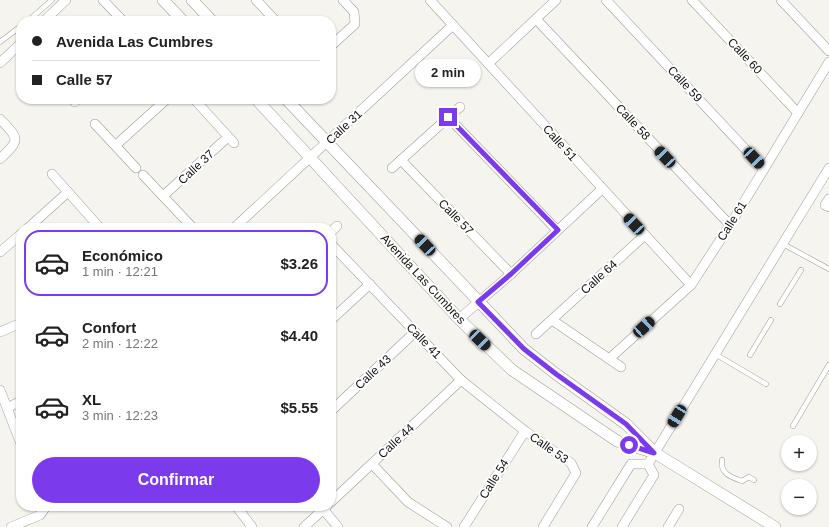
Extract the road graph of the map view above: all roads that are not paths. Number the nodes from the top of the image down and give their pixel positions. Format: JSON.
{"nodes":[{"id":1,"x":52,"y":0,"type":"edge"},
{"id":2,"x":66,"y":0,"type":"edge"},
{"id":3,"x":103,"y":0,"type":"edge"},
{"id":4,"x":163,"y":0,"type":"edge"},
{"id":5,"x":192,"y":0,"type":"edge"},
{"id":6,"x":256,"y":0,"type":"edge"},
{"id":7,"x":343,"y":0,"type":"edge"},
{"id":8,"x":430,"y":0,"type":"edge"},
{"id":9,"x":556,"y":0,"type":"edge"},
{"id":10,"x":606,"y":0,"type":"edge"},
{"id":11,"x":692,"y":0,"type":"edge"},
{"id":12,"x":781,"y":0,"type":"edge"},
{"id":13,"x":34,"y":16,"type":"edge"},
{"id":14,"x":49,"y":16,"type":"edge"},
{"id":15,"x":118,"y":16,"type":"edge"},
{"id":16,"x":178,"y":16,"type":"edge"},
{"id":17,"x":207,"y":16,"type":"edge"},
{"id":18,"x":271,"y":16,"type":"edge"},
{"id":19,"x":536,"y":19,"type":"junction"},
{"id":20,"x":453,"y":25,"type":"junction"},
{"id":21,"x":16,"y":30,"type":"edge"},
{"id":22,"x":336,"y":41,"type":"edge"},
{"id":23,"x":0,"y":42,"type":"edge"},
{"id":24,"x":16,"y":48,"type":"edge"},
{"id":25,"x":829,"y":51,"type":"edge"},
{"id":26,"x":829,"y":62,"type":"edge"},
{"id":27,"x":0,"y":63,"type":"edge"},
{"id":28,"x":489,"y":63,"type":"junction"},
{"id":29,"x":162,"y":104,"type":"edge"},
{"id":30,"x":199,"y":104,"type":"edge"},
{"id":31,"x":261,"y":104,"type":"edge"},
{"id":32,"x":291,"y":104,"type":"edge"},
{"id":33,"x":460,"y":107,"type":"dead end"},
{"id":34,"x":798,"y":113,"type":"junction"},
{"id":35,"x":448,"y":117,"type":"junction"},
{"id":36,"x":0,"y":119,"type":"edge"},
{"id":37,"x":95,"y":124,"type":"dead end"},
{"id":38,"x":328,"y":142,"type":"junction"},
{"id":39,"x":116,"y":146,"type":"junction"},
{"id":40,"x":311,"y":158,"type":"junction"},
{"id":41,"x":0,"y":159,"type":"edge"},
{"id":42,"x":401,"y":160,"type":"junction"},
{"id":43,"x":136,"y":168,"type":"dead end"},
{"id":44,"x":392,"y":168,"type":"dead end"},
{"id":45,"x":829,"y":168,"type":"edge"},
{"id":46,"x":764,"y":169,"type":"junction"},
{"id":47,"x":52,"y":174,"type":"dead end"},
{"id":48,"x":143,"y":175,"type":"dead end"},
{"id":49,"x":602,"y":189,"type":"junction"},
{"id":50,"x":68,"y":192,"type":"junction"},
{"id":51,"x":163,"y":196,"type":"junction"},
{"id":52,"x":829,"y":199,"type":"edge"},
{"id":53,"x":829,"y":208,"type":"edge"},
{"id":54,"x":34,"y":223,"type":"edge"},
{"id":55,"x":96,"y":223,"type":"edge"},
{"id":56,"x":188,"y":223,"type":"edge"},
{"id":57,"x":240,"y":223,"type":"edge"},
{"id":58,"x":730,"y":226,"type":"junction"},
{"id":59,"x":558,"y":230,"type":"junction"},
{"id":60,"x":645,"y":235,"type":"junction"},
{"id":61,"x":16,"y":238,"type":"edge"},
{"id":62,"x":783,"y":244,"type":"junction"},
{"id":63,"x":336,"y":249,"type":"edge"},
{"id":64,"x":0,"y":252,"type":"edge"},
{"id":65,"x":829,"y":269,"type":"edge"},
{"id":66,"x":801,"y":270,"type":"dead end"},
{"id":67,"x":511,"y":274,"type":"junction"},
{"id":68,"x":370,"y":284,"type":"junction"},
{"id":69,"x":691,"y":285,"type":"junction"},
{"id":70,"x":478,"y":302,"type":"junction"},
{"id":71,"x":780,"y":304,"type":"dead end"},
{"id":72,"x":336,"y":315,"type":"edge"},
{"id":73,"x":459,"y":319,"type":"junction"},
{"id":74,"x":552,"y":320,"type":"junction"},
{"id":75,"x":771,"y":320,"type":"dead end"},
{"id":76,"x":16,"y":325,"type":"edge"},
{"id":77,"x":0,"y":332,"type":"edge"},
{"id":78,"x":415,"y":332,"type":"junction"},
{"id":79,"x":536,"y":334,"type":"dead end"},
{"id":80,"x":715,"y":354,"type":"junction"},
{"id":81,"x":750,"y":355,"type":"dead end"},
{"id":82,"x":610,"y":359,"type":"junction"},
{"id":83,"x":829,"y":365,"type":"edge"},
{"id":84,"x":621,"y":367,"type":"dead end"},
{"id":85,"x":461,"y":380,"type":"junction"},
{"id":86,"x":766,"y":384,"type":"dead end"},
{"id":87,"x":0,"y":390,"type":"edge"},
{"id":88,"x":16,"y":404,"type":"edge"},
{"id":89,"x":336,"y":406,"type":"edge"},
{"id":90,"x":7,"y":408,"type":"junction"},
{"id":91,"x":793,"y":426,"type":"dead end"},
{"id":92,"x":16,"y":431,"type":"edge"},
{"id":93,"x":525,"y":431,"type":"junction"},
{"id":94,"x":654,"y":453,"type":"junction"},
{"id":95,"x":722,"y":460,"type":"dead end"},
{"id":96,"x":372,"y":464,"type":"junction"},
{"id":97,"x":648,"y":464,"type":"junction"},
{"id":98,"x":754,"y":480,"type":"dead end"},
{"id":99,"x":336,"y":497,"type":"edge"},
{"id":100,"x":679,"y":509,"type":"dead end"},
{"id":101,"x":43,"y":511,"type":"edge"},
{"id":102,"x":240,"y":511,"type":"edge"},
{"id":103,"x":322,"y":511,"type":"edge"},
{"id":104,"x":327,"y":511,"type":"edge"},
{"id":105,"x":11,"y":527,"type":"edge"},
{"id":106,"x":252,"y":527,"type":"edge"},
{"id":107,"x":304,"y":527,"type":"edge"},
{"id":108,"x":338,"y":527,"type":"edge"},
{"id":109,"x":447,"y":527,"type":"edge"},
{"id":110,"x":464,"y":527,"type":"edge"},
{"id":111,"x":543,"y":527,"type":"edge"},
{"id":112,"x":592,"y":527,"type":"edge"},
{"id":113,"x":622,"y":527,"type":"edge"},
{"id":114,"x":668,"y":527,"type":"edge"},
{"id":115,"x":775,"y":527,"type":"edge"}],
"edges":[{"from":1,"to":13,"type":"lane"},
{"from":2,"to":14,"type":"street"},
{"from":3,"to":15,"type":"street"},
{"from":4,"to":16,"type":"street"},
{"from":5,"to":17,"type":"street"},
{"from":6,"to":18,"type":"street"},
{"from":7,"to":22,"type":"street"},
{"from":8,"to":20,"type":"street","name":"Calle 51"},
{"from":9,"to":19,"type":"street"},
{"from":10,"to":46,"type":"street","name":"Calle 59"},
{"from":11,"to":34,"type":"street","name":"Calle 60"},
{"from":12,"to":25,"type":"street"},
{"from":19,"to":28,"type":"street"},
{"from":19,"to":58,"type":"street","name":"Calle 58"},
{"from":20,"to":28,"type":"street","name":"Calle 51"},
{"from":20,"to":38,"type":"street","name":"Calle 31"},
{"from":21,"to":23,"type":"lane"},
{"from":24,"to":27,"type":"street"},
{"from":26,"to":34,"type":"street","name":"Calle 61"},
{"from":28,"to":49,"type":"street","name":"Calle 51"},
{"from":29,"to":39,"type":"street"},
{"from":30,"to":51,"type":"street","name":"Calle 37"},
{"from":31,"to":40,"type":"street","name":"Avenida Las Cumbres"},
{"from":32,"to":38,"type":"street","name":"Avenida Las Cumbres"},
{"from":33,"to":35,"type":"street"},
{"from":34,"to":46,"type":"street","name":"Calle 61"},
{"from":35,"to":42,"type":"street"},
{"from":35,"to":59,"type":"street"},
{"from":36,"to":41,"type":"street"},
{"from":37,"to":39,"type":"street"},
{"from":38,"to":40,"type":"street","name":"Calle 31"},
{"from":38,"to":70,"type":"street","name":"Avenida Las Cumbres"},
{"from":39,"to":43,"type":"street"},
{"from":40,"to":57,"type":"street","name":"Calle 31"},
{"from":40,"to":73,"type":"street","name":"Avenida Las Cumbres"},
{"from":42,"to":44,"type":"street"},
{"from":42,"to":67,"type":"street","name":"Calle 57"},
{"from":45,"to":62,"type":"street"},
{"from":46,"to":58,"type":"street","name":"Calle 61"},
{"from":47,"to":50,"type":"street"},
{"from":48,"to":51,"type":"street"},
{"from":49,"to":59,"type":"street"},
{"from":49,"to":60,"type":"street","name":"Calle 51"},
{"from":50,"to":54,"type":"street"},
{"from":50,"to":55,"type":"street"},
{"from":51,"to":56,"type":"street"},
{"from":52,"to":53,"type":"street"},
{"from":58,"to":69,"type":"street","name":"Calle 61"},
{"from":59,"to":67,"type":"street"},
{"from":60,"to":69,"type":"street","name":"Calle 51"},
{"from":60,"to":74,"type":"street","name":"Calle 64"},
{"from":61,"to":64,"type":"street"},
{"from":62,"to":65,"type":"lane"},
{"from":62,"to":80,"type":"street"},
{"from":63,"to":68,"type":"street","name":"Calle 41"},
{"from":66,"to":71,"type":"lane"},
{"from":67,"to":70,"type":"street"},
{"from":68,"to":72,"type":"street"},
{"from":68,"to":78,"type":"street","name":"Calle 41"},
{"from":69,"to":82,"type":"street","name":"Calle 61"},
{"from":70,"to":73,"type":"street"},
{"from":70,"to":94,"type":"street","name":"Avenida Las Cumbres"},
{"from":73,"to":94,"type":"street","name":"Avenida Las Cumbres"},
{"from":74,"to":79,"type":"street","name":"Calle 64"},
{"from":74,"to":82,"type":"street"},
{"from":75,"to":81,"type":"lane"},
{"from":76,"to":77,"type":"street"},
{"from":78,"to":85,"type":"street","name":"Calle 41"},
{"from":78,"to":89,"type":"street","name":"Calle 43"},
{"from":80,"to":86,"type":"lane"},
{"from":80,"to":94,"type":"street"},
{"from":82,"to":84,"type":"street"},
{"from":83,"to":91,"type":"lane"},
{"from":85,"to":93,"type":"street","name":"Calle 41"},
{"from":85,"to":96,"type":"street","name":"Calle 44"},
{"from":87,"to":90,"type":"street"},
{"from":88,"to":90,"type":"street"},
{"from":90,"to":92,"type":"street"},
{"from":93,"to":110,"type":"street","name":"Calle 54"},
{"from":93,"to":111,"type":"street","name":"Calle 53"},
{"from":94,"to":97,"type":"street"},
{"from":94,"to":115,"type":"street","name":"Avenida Las Cumbres"},
{"from":95,"to":98,"type":"lane"},
{"from":96,"to":99,"type":"street","name":"Calle 44"},
{"from":96,"to":109,"type":"street"},
{"from":97,"to":112,"type":"street"},
{"from":97,"to":113,"type":"street"},
{"from":100,"to":114,"type":"street"},
{"from":101,"to":105,"type":"street"},
{"from":102,"to":106,"type":"street"},
{"from":103,"to":107,"type":"street"},
{"from":104,"to":108,"type":"street"}]}
